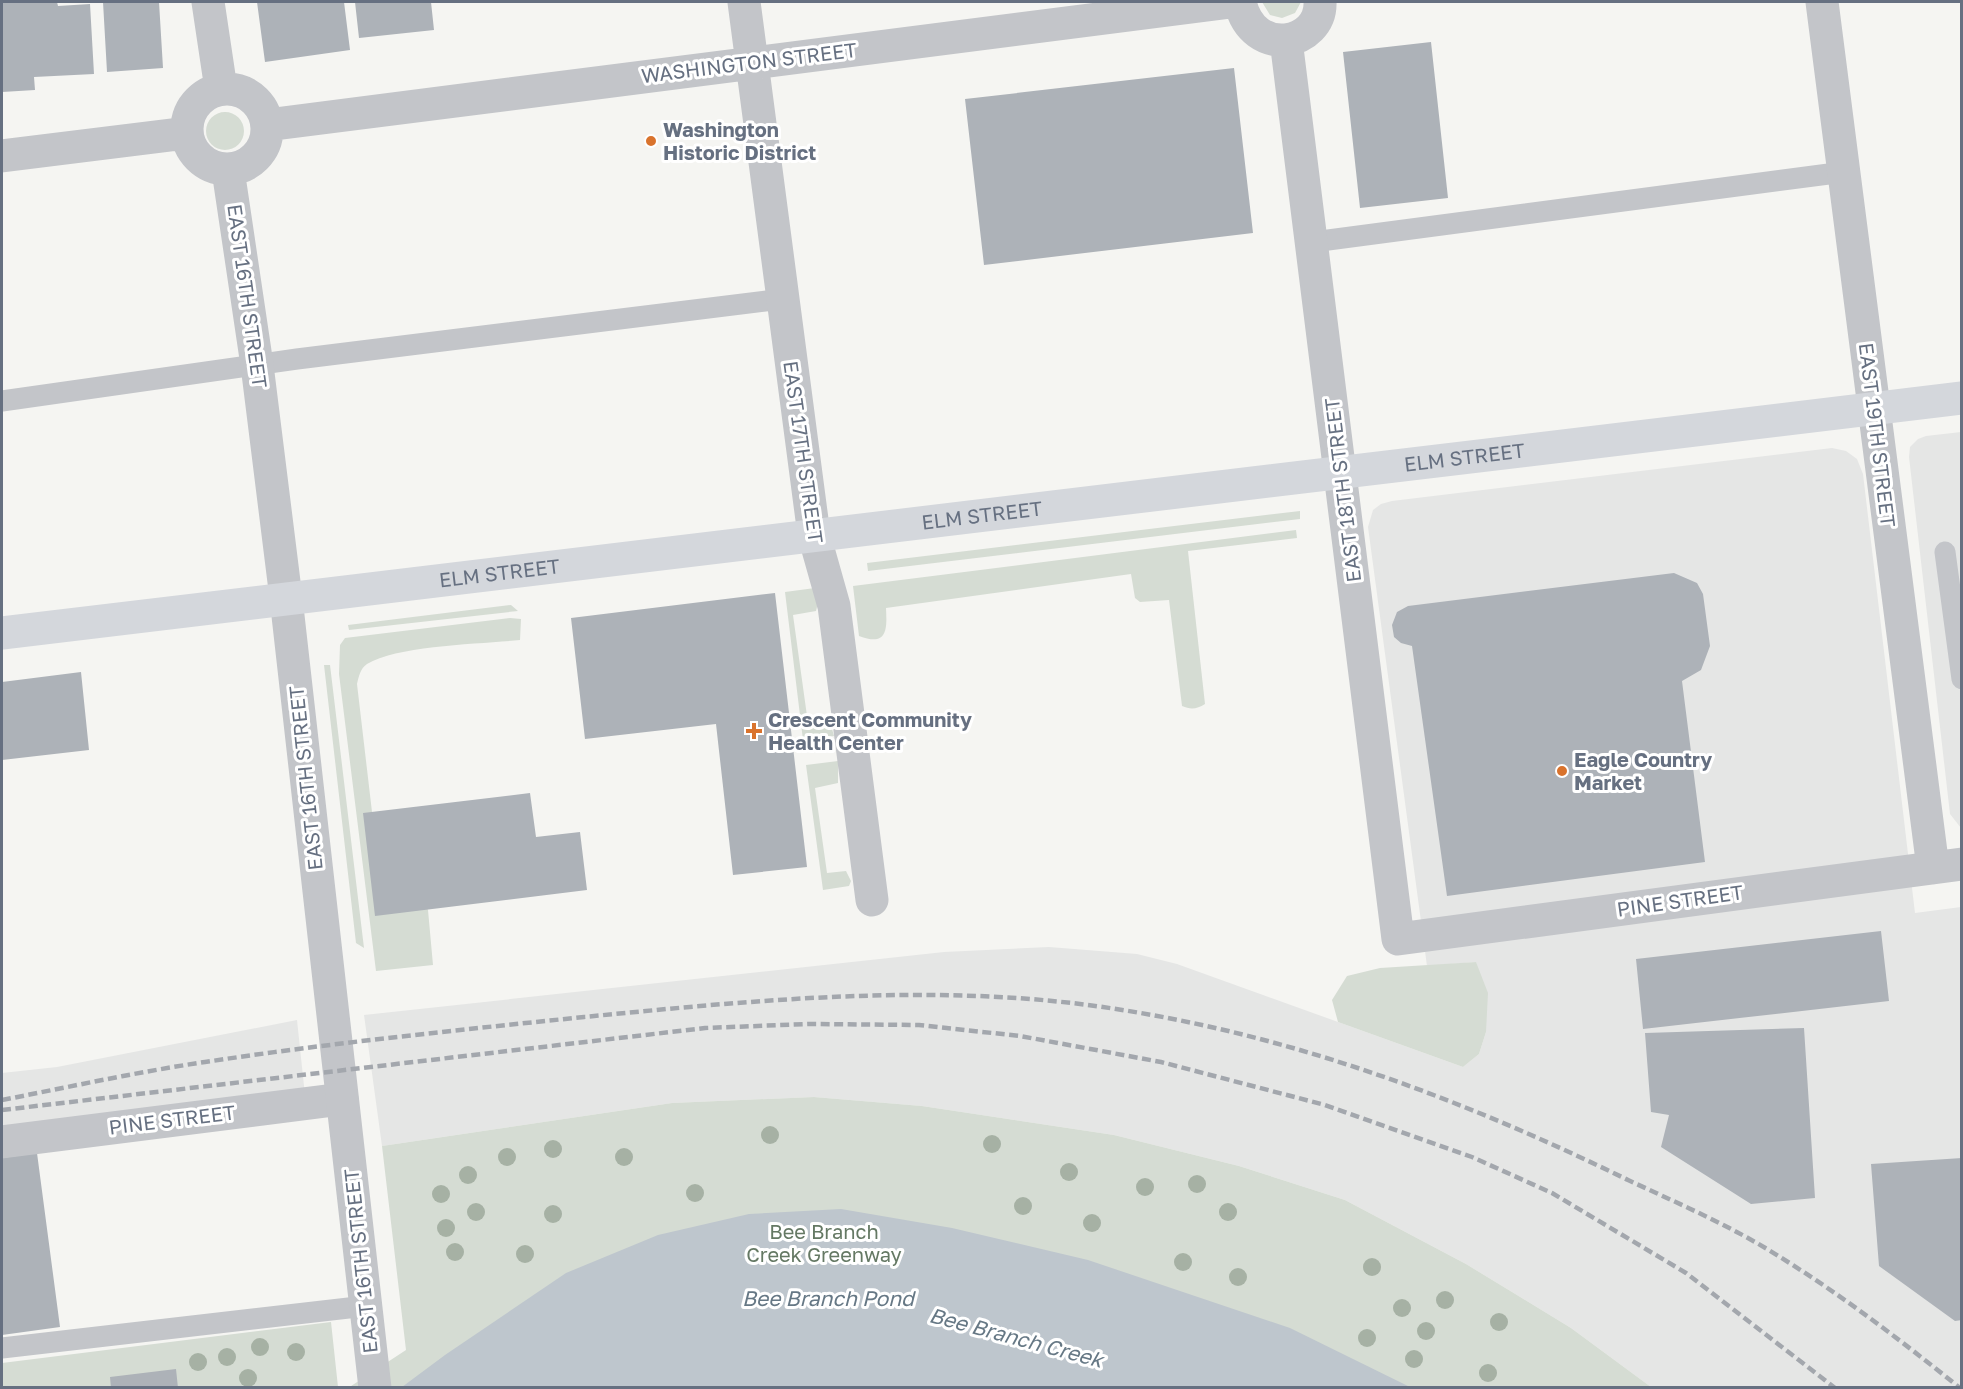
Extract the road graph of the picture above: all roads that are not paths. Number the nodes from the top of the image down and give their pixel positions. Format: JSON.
{"nodes":[{"id":1,"x":208,"y":2,"type":"edge"},
{"id":2,"x":744,"y":2,"type":"edge"},
{"id":3,"x":1232,"y":2,"type":"edge"},
{"id":4,"x":1240,"y":2,"type":"edge"},
{"id":5,"x":1320,"y":2,"type":"edge"},
{"id":6,"x":1822,"y":2,"type":"edge"},
{"id":7,"x":1286,"y":40,"type":"junction"},
{"id":8,"x":752,"y":62,"type":"junction"},
{"id":9,"x":220,"y":89,"type":"junction"},
{"id":10,"x":267,"y":124,"type":"junction"},
{"id":11,"x":187,"y":133,"type":"junction"},
{"id":12,"x":2,"y":156,"type":"edge"},
{"id":13,"x":228,"y":170,"type":"junction"},
{"id":14,"x":1844,"y":172,"type":"junction"},
{"id":15,"x":1313,"y":242,"type":"junction"},
{"id":16,"x":782,"y":299,"type":"junction"},
{"id":17,"x":257,"y":365,"type":"junction"},
{"id":18,"x":1962,"y":398,"type":"edge"},
{"id":19,"x":2,"y":401,"type":"edge"},
{"id":20,"x":1874,"y":408,"type":"junction"},
{"id":21,"x":1341,"y":472,"type":"junction"},
{"id":22,"x":814,"y":535,"type":"junction"},
{"id":23,"x":1945,"y":552,"type":"dead end"},
{"id":24,"x":286,"y":598,"type":"junction"},
{"id":25,"x":2,"y":633,"type":"edge"},
{"id":26,"x":1962,"y":679,"type":"edge"},
{"id":27,"x":1947,"y":866,"type":"edge"},
{"id":28,"x":873,"y":900,"type":"dead end"},
{"id":29,"x":1398,"y":939,"type":"joint"},
{"id":30,"x":342,"y":1099,"type":"junction"},
{"id":31,"x":2,"y":1142,"type":"edge"},
{"id":32,"x":366,"y":1306,"type":"junction"},
{"id":33,"x":2,"y":1348,"type":"edge"},
{"id":34,"x":374,"y":1379,"type":"edge"}],
"edges":[{"from":1,"to":9,"type":"street"},
{"from":2,"to":8,"type":"street","name":"EAST 17TH STREET"},
{"from":3,"to":8,"type":"street","name":"WASHINGTON STREET"},
{"from":4,"to":7,"type":"street"},
{"from":5,"to":7,"type":"street"},
{"from":6,"to":14,"type":"street","name":"EAST 19TH STREET"},
{"from":7,"to":15,"type":"street","name":"EAST 18TH STREET"},
{"from":8,"to":10,"type":"street","name":"WASHINGTON STREET"},
{"from":8,"to":16,"type":"street","name":"EAST 17TH STREET"},
{"from":9,"to":10,"type":"street"},
{"from":9,"to":11,"type":"street"},
{"from":10,"to":13,"type":"street"},
{"from":11,"to":12,"type":"street"},
{"from":11,"to":13,"type":"street"},
{"from":13,"to":17,"type":"street","name":"EAST 16TH STREET"},
{"from":14,"to":15,"type":"lane"},
{"from":14,"to":20,"type":"street","name":"EAST 19TH STREET"},
{"from":15,"to":21,"type":"street","name":"EAST 18TH STREET"},
{"from":16,"to":17,"type":"lane"},
{"from":16,"to":22,"type":"street","name":"EAST 17TH STREET"},
{"from":17,"to":19,"type":"lane"},
{"from":17,"to":24,"type":"street","name":"EAST 16TH STREET"},
{"from":18,"to":20,"type":"main road","name":"ELM STREET"},
{"from":20,"to":21,"type":"main road","name":"ELM STREET"},
{"from":20,"to":27,"type":"street","name":"EAST 19TH STREET"},
{"from":21,"to":22,"type":"main road","name":"ELM STREET"},
{"from":21,"to":29,"type":"street","name":"EAST 18TH STREET"},
{"from":22,"to":24,"type":"main road","name":"ELM STREET"},
{"from":22,"to":28,"type":"street","name":"EAST 17TH STREET"},
{"from":23,"to":26,"type":"lane"},
{"from":24,"to":25,"type":"main road","name":"ELM STREET"},
{"from":24,"to":30,"type":"street","name":"EAST 16TH STREET"},
{"from":27,"to":29,"type":"street","name":"PINE STREET"},
{"from":30,"to":31,"type":"street","name":"PINE STREET"},
{"from":30,"to":32,"type":"street","name":"EAST 16TH STREET"},
{"from":32,"to":33,"type":"lane"},
{"from":32,"to":34,"type":"street","name":"EAST 16TH STREET"}]}
